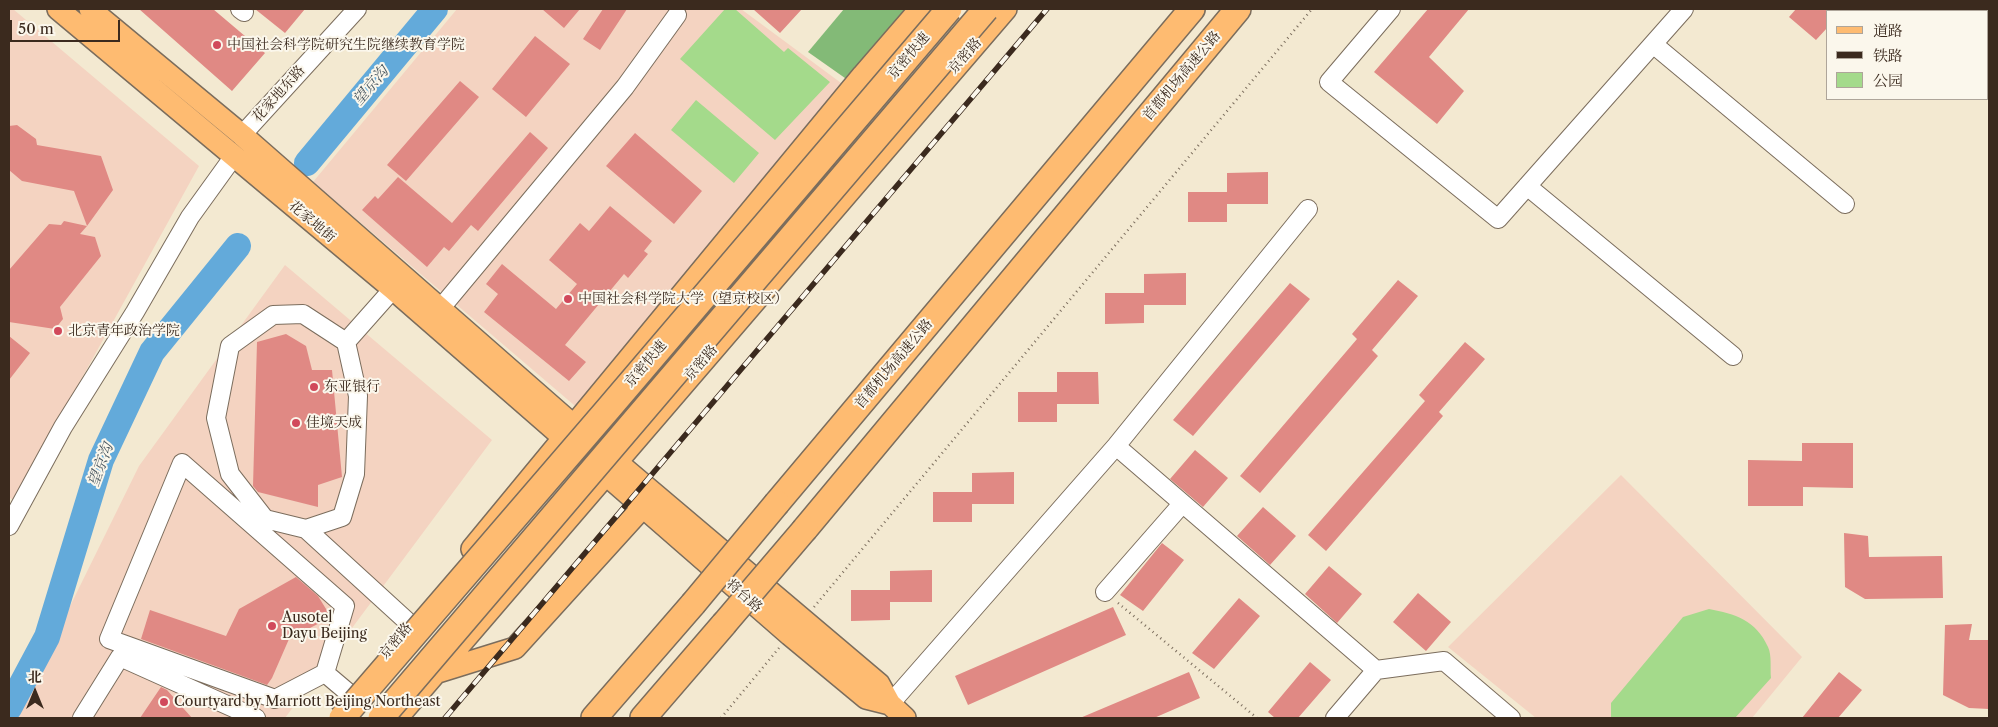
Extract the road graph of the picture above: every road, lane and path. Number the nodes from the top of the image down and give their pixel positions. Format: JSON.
{"nodes":[{"id":1,"x":58,"y":9,"type":"edge"},
{"id":2,"x":91,"y":9,"type":"edge"},
{"id":3,"x":357,"y":9,"type":"edge"},
{"id":4,"x":920,"y":9,"type":"edge"},
{"id":5,"x":949,"y":9,"type":"edge"},
{"id":6,"x":986,"y":9,"type":"edge"},
{"id":7,"x":1006,"y":9,"type":"edge"},
{"id":8,"x":1192,"y":9,"type":"edge"},
{"id":9,"x":1238,"y":9,"type":"edge"},
{"id":10,"x":1312,"y":9,"type":"edge"},
{"id":11,"x":1391,"y":9,"type":"edge"},
{"id":12,"x":1684,"y":9,"type":"edge"},
{"id":13,"x":677,"y":15,"type":"dead end"},
{"id":14,"x":1653,"y":44,"type":"junction"},
{"id":15,"x":242,"y":135,"type":"junction"},
{"id":16,"x":234,"y":156,"type":"junction"},
{"id":17,"x":1527,"y":186,"type":"junction"},
{"id":18,"x":1845,"y":204,"type":"dead end"},
{"id":19,"x":1308,"y":210,"type":"dead end"},
{"id":20,"x":393,"y":289,"type":"junction"},
{"id":21,"x":440,"y":309,"type":"junction"},
{"id":22,"x":346,"y":342,"type":"junction"},
{"id":23,"x":1733,"y":356,"type":"dead end"},
{"id":24,"x":569,"y":432,"type":"junction"},
{"id":25,"x":1116,"y":446,"type":"junction"},
{"id":26,"x":610,"y":469,"type":"junction"},
{"id":27,"x":1182,"y":504,"type":"junction"},
{"id":28,"x":642,"y":508,"type":"junction"},
{"id":29,"x":9,"y":526,"type":"edge"},
{"id":30,"x":306,"y":529,"type":"junction"},
{"id":31,"x":1105,"y":592,"type":"joint"},
{"id":32,"x":410,"y":624,"type":"junction"},
{"id":33,"x":796,"y":628,"type":"junction"},
{"id":34,"x":1376,"y":670,"type":"junction"},
{"id":35,"x":438,"y":672,"type":"junction"},
{"id":36,"x":325,"y":673,"type":"junction"},
{"id":37,"x":351,"y":695,"type":"junction"},
{"id":38,"x":898,"y":711,"type":"edge"},
{"id":39,"x":82,"y":718,"type":"edge"},
{"id":40,"x":256,"y":718,"type":"edge"},
{"id":41,"x":331,"y":718,"type":"edge"},
{"id":42,"x":342,"y":718,"type":"edge"},
{"id":43,"x":381,"y":718,"type":"edge"},
{"id":44,"x":397,"y":718,"type":"edge"},
{"id":45,"x":594,"y":718,"type":"edge"},
{"id":46,"x":643,"y":718,"type":"edge"},
{"id":47,"x":720,"y":718,"type":"edge"},
{"id":48,"x":1257,"y":718,"type":"edge"},
{"id":49,"x":1335,"y":718,"type":"edge"},
{"id":50,"x":1511,"y":718,"type":"edge"}],
"edges":[{"from":1,"to":16,"type":"main road","name":"花家地街"},
{"from":2,"to":15,"type":"main road","name":"花家地街"},
{"from":3,"to":15,"type":"street","name":"花家地东路"},
{"from":4,"to":24,"type":"main road","name":"京密路"},
{"from":5,"to":42,"type":"highway","name":"京密快速","bridge":true},
{"from":6,"to":43,"type":"highway","name":"京密快速","bridge":true},
{"from":7,"to":26,"type":"main road","name":"京密路"},
{"from":8,"to":45,"type":"highway","name":"首都机场高速公路","bridge":true},
{"from":9,"to":46,"type":"highway","name":"首都机场高速公路","bridge":true},
{"from":10,"to":33,"type":"path"},
{"from":11,"to":17,"type":"street"},
{"from":12,"to":14,"type":"street"},
{"from":13,"to":21,"type":"street"},
{"from":14,"to":17,"type":"street"},
{"from":14,"to":18,"type":"street"},
{"from":15,"to":21,"type":"main road","name":"花家地街"},
{"from":16,"to":20,"type":"main road","name":"花家地街"},
{"from":16,"to":29,"type":"street"},
{"from":17,"to":23,"type":"street"},
{"from":19,"to":25,"type":"street"},
{"from":20,"to":22,"type":"street"},
{"from":20,"to":24,"type":"main road","name":"花家地街"},
{"from":21,"to":24,"type":"main road","name":"花家地街"},
{"from":22,"to":30,"type":"street"},
{"from":22,"to":30,"type":"street"},
{"from":24,"to":26,"type":"main road"},
{"from":24,"to":32,"type":"main road","name":"京密路"},
{"from":25,"to":27,"type":"street"},
{"from":25,"to":38,"type":"street"},
{"from":26,"to":28,"type":"main road","name":"将台路"},
{"from":26,"to":33,"type":"main road","name":"将台路"},
{"from":26,"to":35,"type":"main road","name":"京密路"},
{"from":27,"to":31,"type":"street"},
{"from":27,"to":34,"type":"street"},
{"from":28,"to":33,"type":"main road","name":"将台路"},
{"from":28,"to":35,"type":"main road"},
{"from":30,"to":32,"type":"street"},
{"from":31,"to":48,"type":"path"},
{"from":32,"to":37,"type":"main road","name":"京密路"},
{"from":33,"to":38,"type":"main road","name":"将台路"},
{"from":33,"to":47,"type":"path"},
{"from":34,"to":49,"type":"street"},
{"from":34,"to":50,"type":"street"},
{"from":35,"to":44,"type":"main road","name":"京密路"},
{"from":36,"to":36,"type":"street"},
{"from":36,"to":37,"type":"street"},
{"from":37,"to":41,"type":"main road","name":"京密路"},
{"from":39,"to":40,"type":"street"}]}
